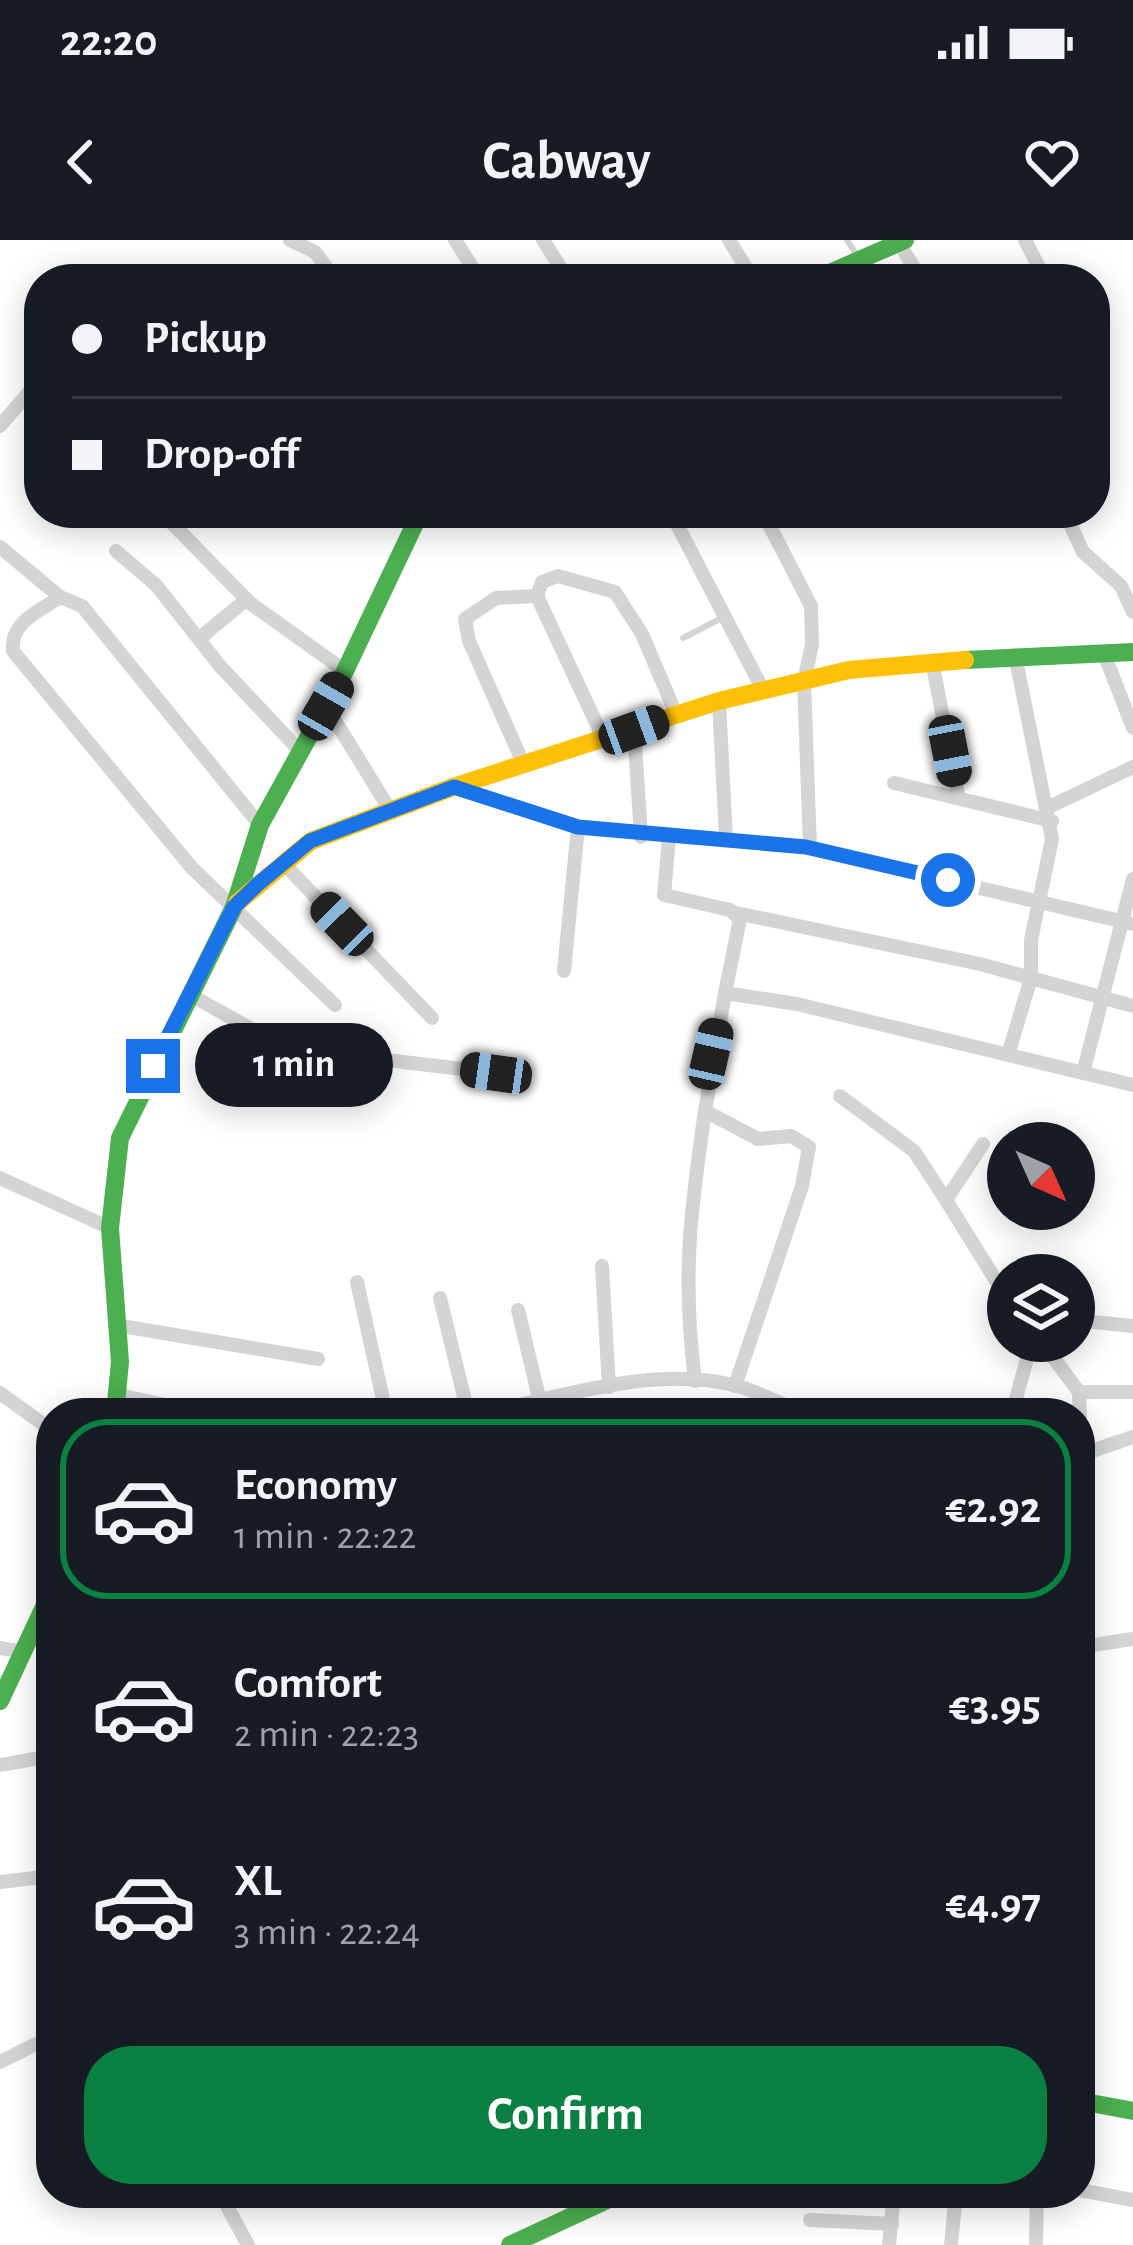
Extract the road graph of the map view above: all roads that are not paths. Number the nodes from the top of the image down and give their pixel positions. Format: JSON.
{"nodes":[{"id":1,"x":290,"y":240,"type":"edge"},
{"id":2,"x":847,"y":240,"type":"edge"},
{"id":3,"x":902,"y":242,"type":"edge"},
{"id":4,"x":860,"y":260,"type":"junction"},
{"id":5,"x":324,"y":264,"type":"edge"},
{"id":6,"x":851,"y":264,"type":"edge"},
{"id":7,"x":24,"y":399,"type":"edge"},
{"id":8,"x":0,"y":426,"type":"edge"},
{"id":9,"x":177,"y":528,"type":"edge"},
{"id":10,"x":413,"y":528,"type":"edge"},
{"id":11,"x":679,"y":528,"type":"edge"},
{"id":12,"x":772,"y":528,"type":"edge"},
{"id":13,"x":1072,"y":528,"type":"edge"},
{"id":14,"x":0,"y":547,"type":"edge"},
{"id":15,"x":116,"y":551,"type":"dead end"},
{"id":16,"x":536,"y":596,"type":"junction"},
{"id":17,"x":60,"y":597,"type":"junction"},
{"id":18,"x":247,"y":599,"type":"junction"},
{"id":19,"x":1133,"y":612,"type":"edge"},
{"id":20,"x":725,"y":616,"type":"junction"},
{"id":21,"x":202,"y":637,"type":"junction"},
{"id":22,"x":683,"y":638,"type":"dead end"},
{"id":23,"x":1133,"y":652,"type":"edge"},
{"id":24,"x":1015,"y":655,"type":"junction"},
{"id":25,"x":1105,"y":656,"type":"junction"},
{"id":26,"x":932,"y":661,"type":"junction"},
{"id":27,"x":345,"y":671,"type":"junction"},
{"id":28,"x":804,"y":680,"type":"junction"},
{"id":29,"x":764,"y":690,"type":"junction"},
{"id":30,"x":719,"y":700,"type":"junction"},
{"id":31,"x":326,"y":706,"type":"junction"},
{"id":32,"x":676,"y":714,"type":"junction"},
{"id":33,"x":1133,"y":728,"type":"edge"},
{"id":34,"x":634,"y":730,"type":"junction"},
{"id":35,"x":604,"y":740,"type":"junction"},
{"id":36,"x":299,"y":750,"type":"junction"},
{"id":37,"x":524,"y":765,"type":"junction"},
{"id":38,"x":1133,"y":767,"type":"edge"},
{"id":39,"x":894,"y":783,"type":"dead end"},
{"id":40,"x":454,"y":787,"type":"junction"},
{"id":41,"x":958,"y":796,"type":"junction"},
{"id":42,"x":390,"y":810,"type":"junction"},
{"id":43,"x":1050,"y":814,"type":"junction"},
{"id":44,"x":260,"y":825,"type":"junction"},
{"id":45,"x":578,"y":827,"type":"junction"},
{"id":46,"x":641,"y":837,"type":"junction"},
{"id":47,"x":669,"y":838,"type":"junction"},
{"id":48,"x":726,"y":839,"type":"junction"},
{"id":49,"x":810,"y":848,"type":"junction"},
{"id":50,"x":282,"y":862,"type":"junction"},
{"id":51,"x":1133,"y":879,"type":"edge"},
{"id":52,"x":1040,"y":901,"type":"junction"},
{"id":53,"x":234,"y":907,"type":"junction"},
{"id":54,"x":736,"y":913,"type":"junction"},
{"id":55,"x":1127,"y":923,"type":"edge"},
{"id":56,"x":564,"y":971,"type":"dead end"},
{"id":57,"x":1031,"y":979,"type":"junction"},
{"id":58,"x":724,"y":993,"type":"junction"},
{"id":59,"x":189,"y":994,"type":"junction"},
{"id":60,"x":1102,"y":999,"type":"junction"},
{"id":61,"x":335,"y":1005,"type":"dead end"},
{"id":62,"x":1133,"y":1006,"type":"edge"},
{"id":63,"x":432,"y":1018,"type":"dead end"},
{"id":64,"x":1008,"y":1054,"type":"junction"},
{"id":65,"x":496,"y":1073,"type":"dead end"},
{"id":66,"x":1084,"y":1073,"type":"junction"},
{"id":67,"x":1133,"y":1084,"type":"edge"},
{"id":68,"x":840,"y":1096,"type":"dead end"},
{"id":69,"x":705,"y":1111,"type":"junction"},
{"id":70,"x":983,"y":1144,"type":"dead end"},
{"id":71,"x":0,"y":1178,"type":"edge"},
{"id":72,"x":946,"y":1200,"type":"junction"},
{"id":73,"x":110,"y":1228,"type":"junction"},
{"id":74,"x":602,"y":1266,"type":"dead end"},
{"id":75,"x":987,"y":1266,"type":"edge"},
{"id":76,"x":357,"y":1282,"type":"dead end"},
{"id":77,"x":440,"y":1298,"type":"dead end"},
{"id":78,"x":518,"y":1310,"type":"dead end"},
{"id":79,"x":1095,"y":1322,"type":"edge"},
{"id":80,"x":116,"y":1325,"type":"junction"},
{"id":81,"x":1133,"y":1327,"type":"edge"},
{"id":82,"x":318,"y":1359,"type":"dead end"},
{"id":83,"x":1029,"y":1362,"type":"edge"},
{"id":84,"x":1054,"y":1362,"type":"edge"},
{"id":85,"x":695,"y":1381,"type":"junction"},
{"id":86,"x":736,"y":1386,"type":"junction"},
{"id":87,"x":609,"y":1387,"type":"junction"},
{"id":88,"x":1079,"y":1392,"type":"junction"},
{"id":89,"x":1133,"y":1392,"type":"edge"},
{"id":90,"x":0,"y":1394,"type":"edge"},
{"id":91,"x":117,"y":1398,"type":"edge"},
{"id":92,"x":383,"y":1398,"type":"edge"},
{"id":93,"x":464,"y":1398,"type":"edge"},
{"id":94,"x":539,"y":1398,"type":"edge"},
{"id":95,"x":558,"y":1398,"type":"edge"},
{"id":96,"x":766,"y":1398,"type":"edge"},
{"id":97,"x":1017,"y":1398,"type":"edge"},
{"id":98,"x":1079,"y":1398,"type":"edge"},
{"id":99,"x":36,"y":1419,"type":"edge"},
{"id":100,"x":1133,"y":1437,"type":"edge"},
{"id":101,"x":1095,"y":1451,"type":"edge"},
{"id":102,"x":36,"y":1624,"type":"edge"},
{"id":103,"x":1133,"y":1639,"type":"edge"},
{"id":104,"x":1095,"y":1645,"type":"edge"},
{"id":105,"x":0,"y":1648,"type":"edge"},
{"id":106,"x":23,"y":1652,"type":"junction"},
{"id":107,"x":0,"y":1701,"type":"edge"},
{"id":108,"x":36,"y":1759,"type":"edge"},
{"id":109,"x":0,"y":1765,"type":"edge"},
{"id":110,"x":36,"y":1878,"type":"edge"},
{"id":111,"x":0,"y":1882,"type":"edge"},
{"id":112,"x":36,"y":2044,"type":"edge"},
{"id":113,"x":0,"y":2062,"type":"edge"},
{"id":114,"x":1095,"y":2104,"type":"edge"},
{"id":115,"x":1133,"y":2111,"type":"edge"},
{"id":116,"x":1095,"y":2193,"type":"edge"},
{"id":117,"x":1133,"y":2200,"type":"edge"},
{"id":118,"x":228,"y":2208,"type":"edge"},
{"id":119,"x":572,"y":2208,"type":"edge"},
{"id":120,"x":589,"y":2208,"type":"edge"},
{"id":121,"x":893,"y":2208,"type":"edge"},
{"id":122,"x":954,"y":2208,"type":"edge"},
{"id":123,"x":1037,"y":2208,"type":"edge"},
{"id":124,"x":571,"y":2216,"type":"junction"},
{"id":125,"x":810,"y":2221,"type":"dead end"},
{"id":126,"x":892,"y":2224,"type":"junction"},
{"id":127,"x":531,"y":2240,"type":"edge"},
{"id":128,"x":248,"y":2245,"type":"edge"},
{"id":129,"x":510,"y":2245,"type":"edge"},
{"id":130,"x":889,"y":2245,"type":"edge"},
{"id":131,"x":950,"y":2245,"type":"edge"},
{"id":132,"x":1036,"y":2245,"type":"edge"}],
"edges":[{"from":1,"to":5,"type":"street"},
{"from":2,"to":4,"type":"lane"},
{"from":3,"to":4,"type":"street"},
{"from":4,"to":6,"type":"street"},
{"from":7,"to":8,"type":"street"},
{"from":9,"to":18,"type":"street"},
{"from":10,"to":27,"type":"street"},
{"from":11,"to":20,"type":"street"},
{"from":12,"to":28,"type":"street"},
{"from":13,"to":19,"type":"street"},
{"from":14,"to":17,"type":"street"},
{"from":15,"to":21,"type":"street"},
{"from":16,"to":32,"type":"street"},
{"from":16,"to":35,"type":"street"},
{"from":16,"to":37,"type":"street"},
{"from":17,"to":44,"type":"street"},
{"from":17,"to":53,"type":"street"},
{"from":18,"to":21,"type":"street"},
{"from":18,"to":27,"type":"street"},
{"from":20,"to":22,"type":"lane"},
{"from":20,"to":29,"type":"street"},
{"from":21,"to":36,"type":"street"},
{"from":23,"to":25,"type":"street"},
{"from":24,"to":25,"type":"street"},
{"from":24,"to":26,"type":"street"},
{"from":24,"to":43,"type":"street"},
{"from":25,"to":33,"type":"street"},
{"from":26,"to":28,"type":"street"},
{"from":26,"to":41,"type":"street"},
{"from":27,"to":31,"type":"street"},
{"from":28,"to":29,"type":"street"},
{"from":28,"to":49,"type":"street"},
{"from":29,"to":30,"type":"street"},
{"from":30,"to":32,"type":"street"},
{"from":30,"to":48,"type":"street"},
{"from":31,"to":36,"type":"street"},
{"from":31,"to":42,"type":"street"},
{"from":32,"to":34,"type":"street"},
{"from":34,"to":35,"type":"street"},
{"from":34,"to":46,"type":"street"},
{"from":35,"to":37,"type":"street"},
{"from":36,"to":44,"type":"street"},
{"from":37,"to":40,"type":"street"},
{"from":38,"to":43,"type":"street"},
{"from":39,"to":41,"type":"street"},
{"from":40,"to":42,"type":"street"},
{"from":40,"to":45,"type":"street"},
{"from":41,"to":43,"type":"street"},
{"from":42,"to":50,"type":"street"},
{"from":43,"to":52,"type":"street"},
{"from":44,"to":53,"type":"street"},
{"from":45,"to":46,"type":"street"},
{"from":45,"to":56,"type":"street"},
{"from":46,"to":47,"type":"street"},
{"from":47,"to":48,"type":"street"},
{"from":47,"to":54,"type":"street"},
{"from":48,"to":49,"type":"street"},
{"from":49,"to":52,"type":"street"},
{"from":50,"to":53,"type":"street"},
{"from":50,"to":63,"type":"street"},
{"from":51,"to":55,"type":"street"},
{"from":52,"to":55,"type":"street"},
{"from":52,"to":57,"type":"street"},
{"from":53,"to":59,"type":"street"},
{"from":53,"to":61,"type":"street"},
{"from":54,"to":57,"type":"street"},
{"from":54,"to":58,"type":"street"},
{"from":55,"to":60,"type":"street"},
{"from":57,"to":60,"type":"street"},
{"from":57,"to":64,"type":"street"},
{"from":58,"to":64,"type":"street"},
{"from":58,"to":69,"type":"street"},
{"from":59,"to":65,"type":"street"},
{"from":59,"to":73,"type":"street"},
{"from":60,"to":62,"type":"street"},
{"from":60,"to":66,"type":"street"},
{"from":64,"to":66,"type":"street"},
{"from":66,"to":67,"type":"street"},
{"from":68,"to":72,"type":"street"},
{"from":69,"to":85,"type":"street"},
{"from":69,"to":86,"type":"street"},
{"from":70,"to":72,"type":"street"},
{"from":71,"to":73,"type":"street"},
{"from":72,"to":75,"type":"street"},
{"from":73,"to":80,"type":"street"},
{"from":74,"to":87,"type":"street"},
{"from":76,"to":92,"type":"street"},
{"from":77,"to":93,"type":"street"},
{"from":78,"to":94,"type":"street"},
{"from":79,"to":81,"type":"street"},
{"from":80,"to":82,"type":"street"},
{"from":80,"to":91,"type":"street"},
{"from":83,"to":97,"type":"street"},
{"from":84,"to":88,"type":"street"},
{"from":85,"to":86,"type":"street"},
{"from":85,"to":87,"type":"street"},
{"from":86,"to":96,"type":"street"},
{"from":87,"to":95,"type":"street"},
{"from":88,"to":89,"type":"street"},
{"from":88,"to":98,"type":"street"},
{"from":90,"to":99,"type":"street"},
{"from":100,"to":101,"type":"street"},
{"from":102,"to":106,"type":"street"},
{"from":103,"to":104,"type":"street"},
{"from":105,"to":106,"type":"street"},
{"from":106,"to":107,"type":"street"},
{"from":108,"to":109,"type":"street"},
{"from":110,"to":111,"type":"street"},
{"from":112,"to":113,"type":"street"},
{"from":114,"to":115,"type":"street"},
{"from":116,"to":117,"type":"street"},
{"from":118,"to":128,"type":"street"},
{"from":119,"to":124,"type":"street"},
{"from":120,"to":124,"type":"street"},
{"from":121,"to":126,"type":"street"},
{"from":122,"to":131,"type":"street"},
{"from":123,"to":132,"type":"street"},
{"from":124,"to":127,"type":"street"},
{"from":125,"to":126,"type":"street"},
{"from":126,"to":130,"type":"street"},
{"from":127,"to":129,"type":"street"}]}
